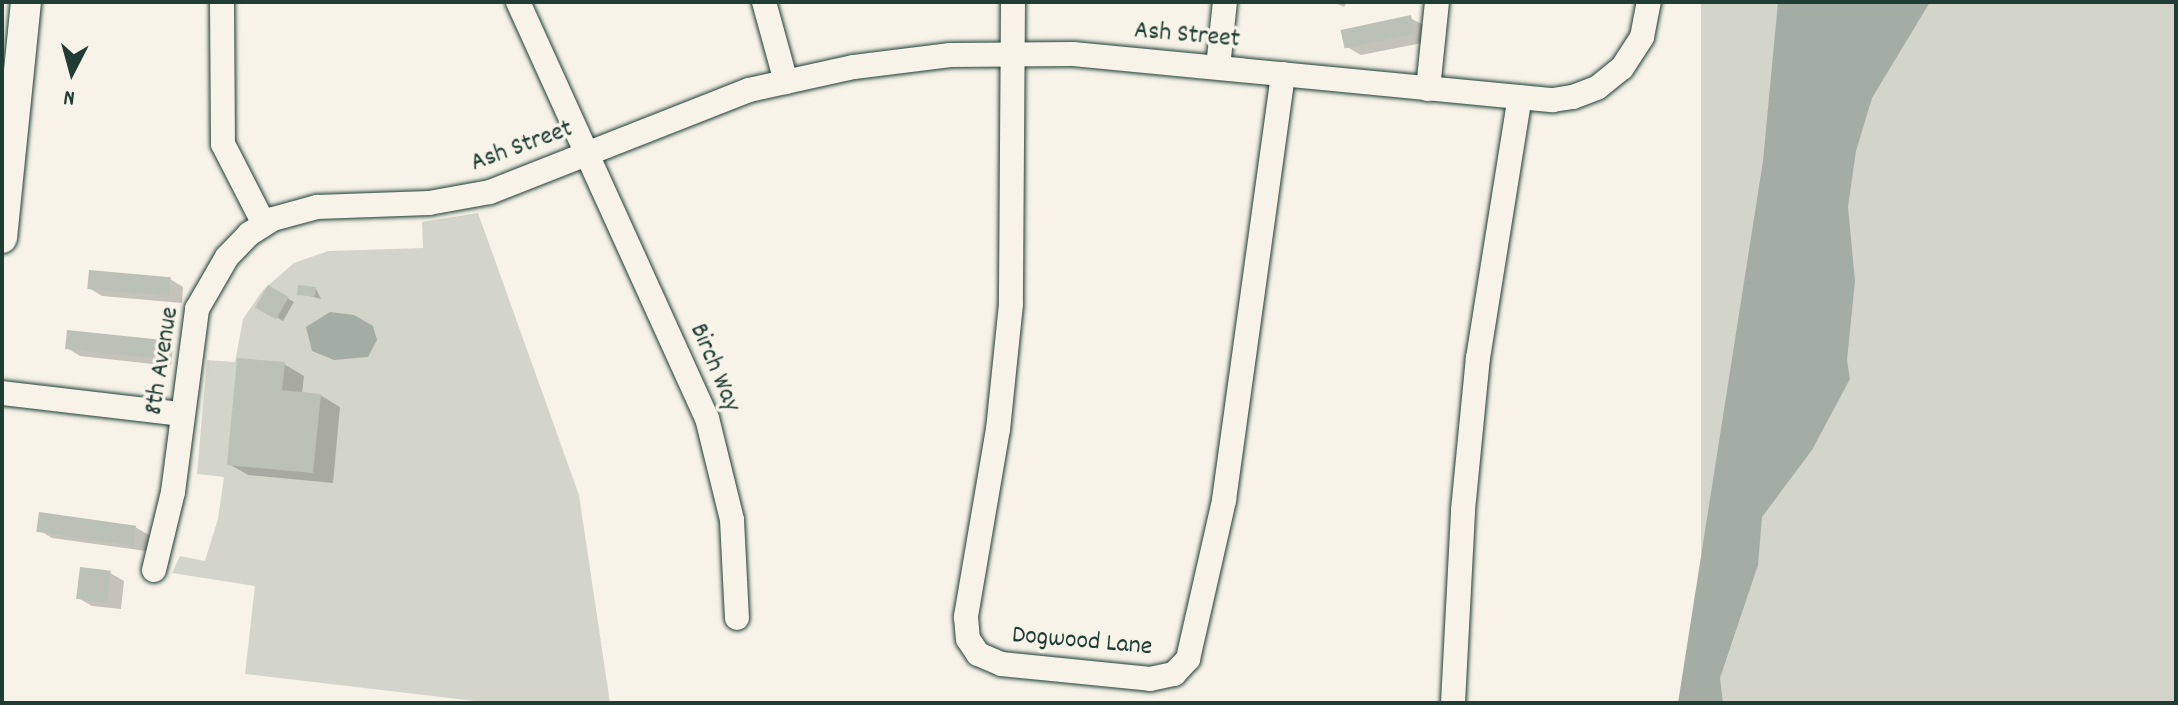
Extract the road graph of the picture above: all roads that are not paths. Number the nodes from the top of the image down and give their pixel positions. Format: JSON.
{"nodes":[{"id":1,"x":26,"y":2,"type":"edge"},
{"id":2,"x":222,"y":2,"type":"edge"},
{"id":3,"x":518,"y":2,"type":"edge"},
{"id":4,"x":764,"y":2,"type":"edge"},
{"id":5,"x":1013,"y":2,"type":"edge"},
{"id":6,"x":1225,"y":2,"type":"edge"},
{"id":7,"x":1437,"y":2,"type":"edge"},
{"id":8,"x":1649,"y":2,"type":"edge"},
{"id":9,"x":1013,"y":55,"type":"junction"},
{"id":10,"x":1218,"y":67,"type":"junction"},
{"id":11,"x":1283,"y":74,"type":"junction"},
{"id":12,"x":786,"y":82,"type":"junction"},
{"id":13,"x":1428,"y":89,"type":"junction"},
{"id":14,"x":1520,"y":97,"type":"junction"},
{"id":15,"x":588,"y":154,"type":"junction"},
{"id":16,"x":264,"y":224,"type":"junction"},
{"id":17,"x":2,"y":238,"type":"edge"},
{"id":18,"x":2,"y":393,"type":"edge"},
{"id":19,"x":181,"y":414,"type":"junction"},
{"id":20,"x":154,"y":570,"type":"dead end"},
{"id":21,"x":737,"y":618,"type":"dead end"},
{"id":22,"x":1453,"y":703,"type":"edge"}],
"edges":[{"from":1,"to":17,"type":"street"},
{"from":2,"to":16,"type":"street"},
{"from":3,"to":15,"type":"street","name":"Birch Way"},
{"from":4,"to":12,"type":"street"},
{"from":5,"to":9,"type":"street"},
{"from":6,"to":10,"type":"street"},
{"from":7,"to":13,"type":"street"},
{"from":8,"to":14,"type":"street","name":"Ash Street"},
{"from":9,"to":10,"type":"street","name":"Ash Street"},
{"from":9,"to":11,"type":"street","name":"Dogwood Lane"},
{"from":9,"to":12,"type":"street","name":"Ash Street"},
{"from":10,"to":11,"type":"street","name":"Ash Street"},
{"from":11,"to":13,"type":"street","name":"Ash Street"},
{"from":12,"to":15,"type":"street","name":"Ash Street"},
{"from":13,"to":14,"type":"street","name":"Ash Street"},
{"from":14,"to":22,"type":"street"},
{"from":15,"to":16,"type":"street","name":"Ash Street"},
{"from":15,"to":21,"type":"street","name":"Birch Way"},
{"from":16,"to":19,"type":"street","name":"8th Avenue"},
{"from":18,"to":19,"type":"street"},
{"from":19,"to":20,"type":"street","name":"8th Avenue"}]}
